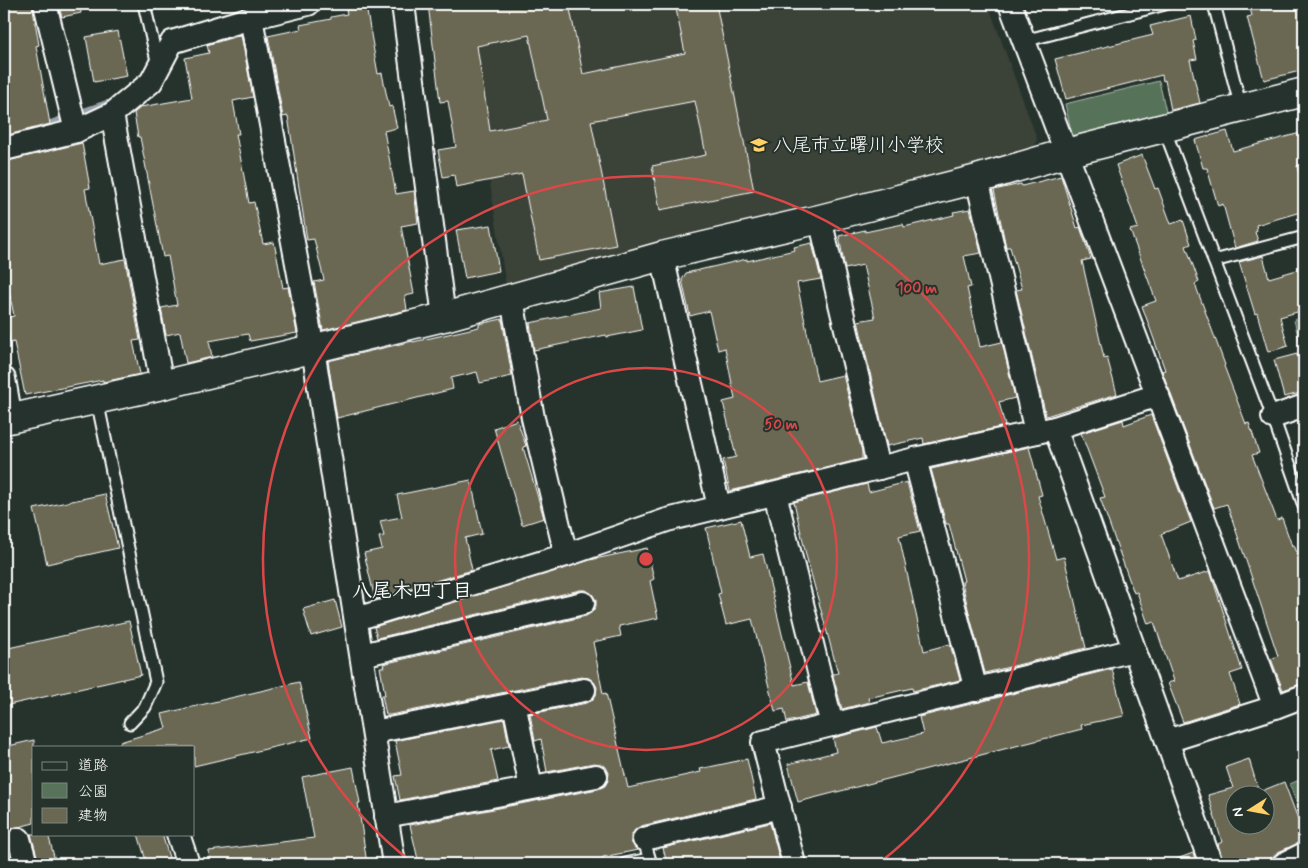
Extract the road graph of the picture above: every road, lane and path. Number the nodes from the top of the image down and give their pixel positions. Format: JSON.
{"nodes":[{"id":1,"x":45,"y":4,"type":"edge"},
{"id":2,"x":144,"y":4,"type":"edge"},
{"id":3,"x":308,"y":4,"type":"edge"},
{"id":4,"x":402,"y":4,"type":"edge"},
{"id":5,"x":1010,"y":4,"type":"edge"},
{"id":6,"x":1165,"y":4,"type":"edge"},
{"id":7,"x":1214,"y":4,"type":"edge"},
{"id":8,"x":251,"y":18,"type":"junction"},
{"id":9,"x":1024,"y":41,"type":"junction"},
{"id":10,"x":159,"y":67,"type":"junction"},
{"id":11,"x":1304,"y":92,"type":"edge"},
{"id":12,"x":1241,"y":108,"type":"junction"},
{"id":13,"x":112,"y":114,"type":"junction"},
{"id":14,"x":1164,"y":128,"type":"junction"},
{"id":15,"x":76,"y":131,"type":"junction"},
{"id":16,"x":4,"y":149,"type":"edge"},
{"id":17,"x":1066,"y":153,"type":"junction"},
{"id":18,"x":977,"y":179,"type":"junction"},
{"id":19,"x":820,"y":219,"type":"junction"},
{"id":20,"x":1304,"y":237,"type":"edge"},
{"id":21,"x":662,"y":256,"type":"junction"},
{"id":22,"x":1214,"y":261,"type":"junction"},
{"id":23,"x":512,"y":298,"type":"junction"},
{"id":24,"x":444,"y":317,"type":"junction"},
{"id":25,"x":313,"y":349,"type":"junction"},
{"id":26,"x":4,"y":379,"type":"edge"},
{"id":27,"x":162,"y":385,"type":"junction"},
{"id":28,"x":1158,"y":395,"type":"junction"},
{"id":29,"x":97,"y":400,"type":"junction"},
{"id":30,"x":1304,"y":406,"type":"edge"},
{"id":31,"x":1273,"y":417,"type":"junction"},
{"id":32,"x":7,"y":419,"type":"edge"},
{"id":33,"x":1045,"y":430,"type":"junction"},
{"id":34,"x":915,"y":459,"type":"junction"},
{"id":35,"x":879,"y":468,"type":"junction"},
{"id":36,"x":775,"y":494,"type":"junction"},
{"id":37,"x":1304,"y":506,"type":"edge"},
{"id":38,"x":720,"y":507,"type":"junction"},
{"id":39,"x":566,"y":555,"type":"junction"},
{"id":40,"x":583,"y":603,"type":"dead end"},
{"id":41,"x":356,"y":619,"type":"junction"},
{"id":42,"x":1134,"y":650,"type":"junction"},
{"id":43,"x":362,"y":655,"type":"junction"},
{"id":44,"x":584,"y":690,"type":"dead end"},
{"id":45,"x":976,"y":690,"type":"junction"},
{"id":46,"x":1304,"y":696,"type":"edge"},
{"id":47,"x":514,"y":704,"type":"junction"},
{"id":48,"x":1275,"y":707,"type":"junction"},
{"id":49,"x":130,"y":723,"type":"dead end"},
{"id":50,"x":832,"y":726,"type":"junction"},
{"id":51,"x":374,"y":732,"type":"junction"},
{"id":52,"x":1166,"y":741,"type":"junction"},
{"id":53,"x":596,"y":776,"type":"dead end"},
{"id":54,"x":531,"y":788,"type":"junction"},
{"id":55,"x":780,"y":807,"type":"junction"},
{"id":56,"x":386,"y":816,"type":"junction"},
{"id":57,"x":179,"y":836,"type":"edge"},
{"id":58,"x":19,"y":839,"type":"dead end"},
{"id":59,"x":646,"y":849,"type":"edge"},
{"id":60,"x":1304,"y":854,"type":"edge"},
{"id":61,"x":26,"y":864,"type":"edge"},
{"id":62,"x":188,"y":864,"type":"edge"},
{"id":63,"x":394,"y":864,"type":"edge"},
{"id":64,"x":624,"y":864,"type":"edge"},
{"id":65,"x":794,"y":864,"type":"edge"},
{"id":66,"x":1211,"y":864,"type":"edge"},
{"id":67,"x":1284,"y":864,"type":"edge"}],
"edges":[{"from":1,"to":15,"type":"street"},
{"from":2,"to":10,"type":"lane"},
{"from":3,"to":8,"type":"street"},
{"from":4,"to":24,"type":"street"},
{"from":5,"to":9,"type":"street"},
{"from":6,"to":9,"type":"lane"},
{"from":7,"to":12,"type":"lane"},
{"from":8,"to":10,"type":"street"},
{"from":8,"to":25,"type":"street"},
{"from":9,"to":17,"type":"street"},
{"from":10,"to":13,"type":"street"},
{"from":11,"to":12,"type":"street"},
{"from":12,"to":14,"type":"street"},
{"from":13,"to":15,"type":"street"},
{"from":13,"to":27,"type":"street"},
{"from":14,"to":17,"type":"street"},
{"from":14,"to":22,"type":"lane"},
{"from":15,"to":16,"type":"street"},
{"from":17,"to":18,"type":"street"},
{"from":17,"to":28,"type":"street"},
{"from":18,"to":19,"type":"street"},
{"from":18,"to":33,"type":"street"},
{"from":19,"to":21,"type":"street"},
{"from":19,"to":35,"type":"street"},
{"from":20,"to":22,"type":"lane"},
{"from":21,"to":23,"type":"street"},
{"from":21,"to":38,"type":"street"},
{"from":22,"to":31,"type":"lane"},
{"from":23,"to":24,"type":"street"},
{"from":23,"to":39,"type":"street"},
{"from":24,"to":25,"type":"street"},
{"from":25,"to":27,"type":"street"},
{"from":25,"to":41,"type":"street"},
{"from":26,"to":32,"type":"street"},
{"from":27,"to":29,"type":"street"},
{"from":28,"to":33,"type":"street"},
{"from":28,"to":48,"type":"street"},
{"from":29,"to":32,"type":"street"},
{"from":29,"to":49,"type":"lane"},
{"from":30,"to":31,"type":"street"},
{"from":31,"to":37,"type":"lane"},
{"from":33,"to":34,"type":"street"},
{"from":33,"to":42,"type":"street"},
{"from":34,"to":35,"type":"street"},
{"from":34,"to":45,"type":"street"},
{"from":35,"to":36,"type":"street"},
{"from":36,"to":38,"type":"street"},
{"from":36,"to":50,"type":"street"},
{"from":38,"to":39,"type":"street"},
{"from":39,"to":41,"type":"street"},
{"from":40,"to":43,"type":"street"},
{"from":41,"to":43,"type":"street"},
{"from":42,"to":45,"type":"street"},
{"from":42,"to":52,"type":"street"},
{"from":43,"to":51,"type":"street"},
{"from":44,"to":47,"type":"street"},
{"from":45,"to":50,"type":"street"},
{"from":46,"to":48,"type":"street"},
{"from":47,"to":51,"type":"street"},
{"from":47,"to":54,"type":"street"},
{"from":48,"to":52,"type":"street"},
{"from":50,"to":55,"type":"street"},
{"from":51,"to":56,"type":"street"},
{"from":52,"to":66,"type":"street"},
{"from":53,"to":54,"type":"street"},
{"from":54,"to":56,"type":"street"},
{"from":55,"to":59,"type":"street"},
{"from":55,"to":65,"type":"street"},
{"from":56,"to":63,"type":"street"},
{"from":57,"to":62,"type":"street"},
{"from":58,"to":61,"type":"street"},
{"from":59,"to":64,"type":"lane"},
{"from":60,"to":67,"type":"street"}]}
